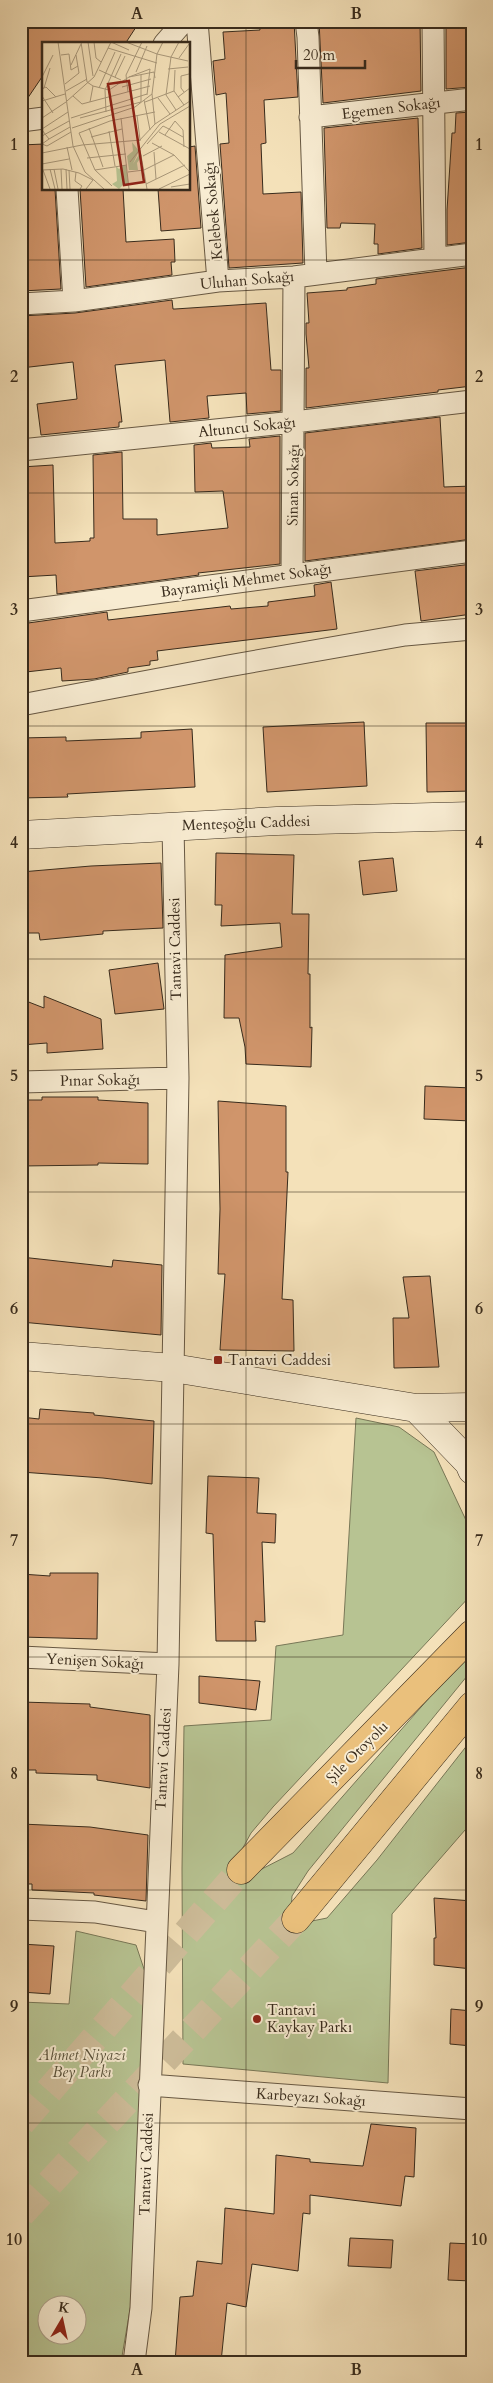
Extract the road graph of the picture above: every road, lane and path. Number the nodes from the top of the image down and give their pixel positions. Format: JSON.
{"nodes":[{"id":1,"x":184,"y":21,"type":"edge"},
{"id":2,"x":197,"y":21,"type":"edge"},
{"id":3,"x":306,"y":21,"type":"edge"},
{"id":4,"x":433,"y":21,"type":"edge"},
{"id":5,"x":166,"y":42,"type":"edge"},
{"id":6,"x":472,"y":98,"type":"edge"},
{"id":7,"x":435,"y":102,"type":"junction"},
{"id":8,"x":310,"y":117,"type":"junction"},
{"id":9,"x":42,"y":118,"type":"edge"},
{"id":10,"x":21,"y":121,"type":"edge"},
{"id":11,"x":67,"y":190,"type":"edge"},
{"id":12,"x":472,"y":254,"type":"edge"},
{"id":13,"x":435,"y":258,"type":"junction"},
{"id":14,"x":316,"y":274,"type":"junction"},
{"id":15,"x":294,"y":277,"type":"junction"},
{"id":16,"x":218,"y":281,"type":"junction"},
{"id":17,"x":74,"y":300,"type":"junction"},
{"id":18,"x":21,"y":304,"type":"edge"},
{"id":19,"x":472,"y":401,"type":"edge"},
{"id":20,"x":294,"y":422,"type":"junction"},
{"id":21,"x":21,"y":450,"type":"edge"},
{"id":22,"x":472,"y":551,"type":"edge"},
{"id":23,"x":292,"y":573,"type":"junction"},
{"id":24,"x":21,"y":611,"type":"edge"},
{"id":25,"x":472,"y":629,"type":"edge"},
{"id":26,"x":21,"y":705,"type":"edge"},
{"id":27,"x":472,"y":816,"type":"edge"},
{"id":28,"x":173,"y":826,"type":"junction"},
{"id":29,"x":21,"y":835,"type":"edge"},
{"id":30,"x":178,"y":1078,"type":"junction"},
{"id":31,"x":21,"y":1082,"type":"edge"},
{"id":32,"x":21,"y":1356,"type":"edge"},
{"id":33,"x":173,"y":1368,"type":"junction"},
{"id":34,"x":472,"y":1407,"type":"edge"},
{"id":35,"x":416,"y":1408,"type":"junction"},
{"id":36,"x":471,"y":1465,"type":"edge"},
{"id":37,"x":472,"y":1634,"type":"edge"},
{"id":38,"x":21,"y":1657,"type":"edge"},
{"id":39,"x":168,"y":1664,"type":"junction"},
{"id":40,"x":472,"y":1706,"type":"edge"},
{"id":41,"x":241,"y":1870,"type":"tunnel mouth"},
{"id":42,"x":21,"y":1909,"type":"edge"},
{"id":43,"x":296,"y":1919,"type":"tunnel mouth"},
{"id":44,"x":156,"y":1922,"type":"junction"},
{"id":45,"x":149,"y":2085,"type":"junction"},
{"id":46,"x":472,"y":2109,"type":"edge"},
{"id":47,"x":134,"y":2362,"type":"edge"}],
"edges":[{"from":1,"to":5,"type":"street"},
{"from":2,"to":16,"type":"street","name":"Kelebek Sokağı"},
{"from":3,"to":8,"type":"street"},
{"from":4,"to":7,"type":"street"},
{"from":6,"to":7,"type":"street","name":"Egemen Sokağı"},
{"from":7,"to":8,"type":"street","name":"Egemen Sokağı"},
{"from":7,"to":13,"type":"street"},
{"from":8,"to":14,"type":"street"},
{"from":9,"to":10,"type":"street"},
{"from":11,"to":17,"type":"street"},
{"from":12,"to":13,"type":"street","name":"Uluhan Sokağı"},
{"from":13,"to":14,"type":"street","name":"Uluhan Sokağı"},
{"from":14,"to":15,"type":"street","name":"Uluhan Sokağı"},
{"from":15,"to":16,"type":"street","name":"Uluhan Sokağı"},
{"from":15,"to":20,"type":"street","name":"Sinan Sokağı"},
{"from":16,"to":17,"type":"street","name":"Uluhan Sokağı"},
{"from":17,"to":18,"type":"street","name":"Uluhan Sokağı"},
{"from":19,"to":20,"type":"street","name":"Altuncu Sokağı"},
{"from":20,"to":21,"type":"street","name":"Altuncu Sokağı"},
{"from":20,"to":23,"type":"street","name":"Sinan Sokağı"},
{"from":22,"to":23,"type":"street","name":"Bayramiçli Mehmet Sokağı"},
{"from":23,"to":24,"type":"street","name":"Bayramiçli Mehmet Sokağı"},
{"from":25,"to":26,"type":"street"},
{"from":27,"to":28,"type":"street","name":"Menteşoğlu Caddesi"},
{"from":28,"to":29,"type":"street","name":"Menteşoğlu Caddesi"},
{"from":28,"to":30,"type":"street","name":"Tantavi Caddesi"},
{"from":30,"to":31,"type":"street","name":"Pınar Sokağı"},
{"from":30,"to":33,"type":"street","name":"Tantavi Caddesi"},
{"from":32,"to":33,"type":"street"},
{"from":33,"to":35,"type":"street"},
{"from":33,"to":39,"type":"street","name":"Tantavi Caddesi"},
{"from":34,"to":35,"type":"street"},
{"from":35,"to":36,"type":"street"},
{"from":37,"to":41,"type":"highway","name":"Şile Otoyolu"},
{"from":38,"to":39,"type":"street","name":"Yenişen Sokağı"},
{"from":39,"to":44,"type":"street","name":"Tantavi Caddesi"},
{"from":40,"to":43,"type":"highway"},
{"from":42,"to":44,"type":"street"},
{"from":44,"to":45,"type":"street","name":"Tantavi Caddesi"},
{"from":45,"to":46,"type":"street","name":"Karbeyazı Sokağı"},
{"from":45,"to":47,"type":"street","name":"Tantavi Caddesi"}]}
